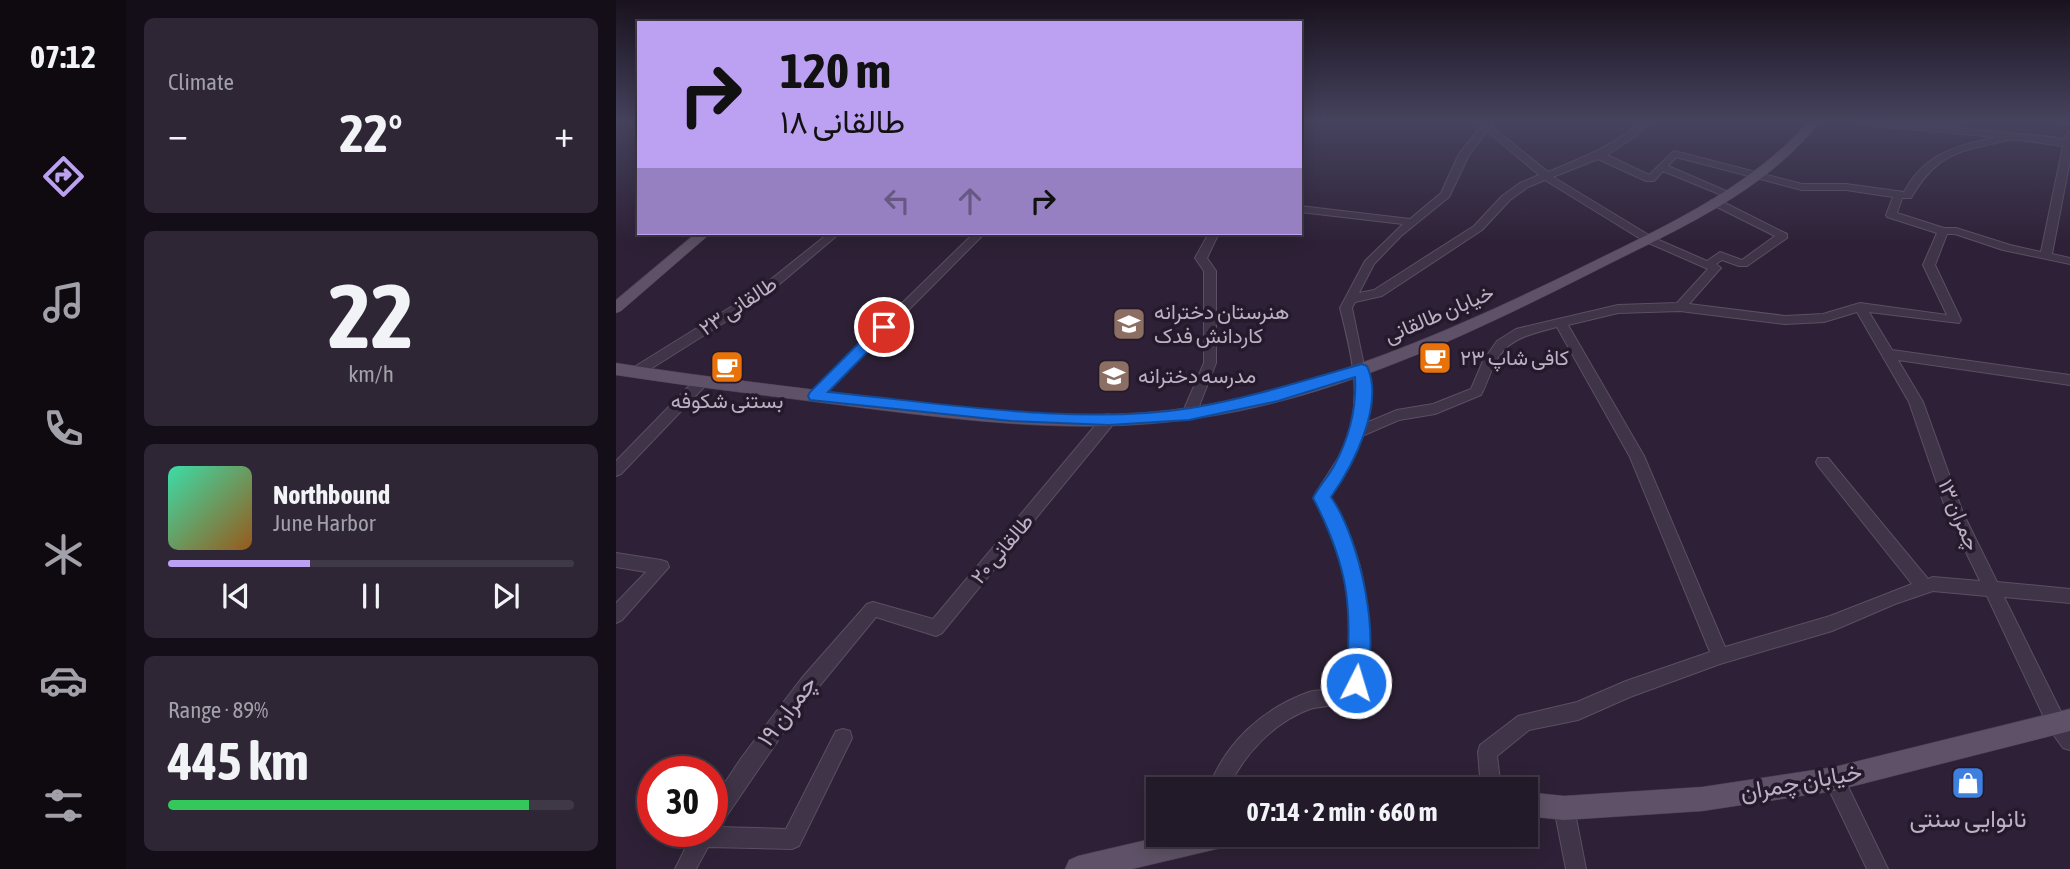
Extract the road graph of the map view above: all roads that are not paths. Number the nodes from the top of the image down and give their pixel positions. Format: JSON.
{"nodes":[{"id":1,"x":1460,"y":163,"type":"edge"},
{"id":2,"x":1531,"y":163,"type":"edge"},
{"id":3,"x":1578,"y":163,"type":"edge"},
{"id":4,"x":1614,"y":163,"type":"edge"},
{"id":5,"x":1667,"y":163,"type":"edge"},
{"id":6,"x":1706,"y":163,"type":"edge"},
{"id":7,"x":1774,"y":163,"type":"edge"},
{"id":8,"x":1933,"y":163,"type":"edge"},
{"id":9,"x":2065,"y":163,"type":"edge"},
{"id":10,"x":1663,"y":168,"type":"junction"},
{"id":11,"x":1545,"y":175,"type":"junction"},
{"id":12,"x":1756,"y":176,"type":"junction"},
{"id":13,"x":1903,"y":195,"type":"junction"},
{"id":14,"x":1721,"y":198,"type":"junction"},
{"id":15,"x":1302,"y":209,"type":"edge"},
{"id":16,"x":1412,"y":222,"type":"junction"},
{"id":17,"x":1943,"y":231,"type":"junction"},
{"id":18,"x":702,"y":235,"type":"edge"},
{"id":19,"x":833,"y":235,"type":"edge"},
{"id":20,"x":978,"y":235,"type":"edge"},
{"id":21,"x":1213,"y":235,"type":"edge"},
{"id":22,"x":1648,"y":239,"type":"junction"},
{"id":23,"x":2046,"y":257,"type":"junction"},
{"id":24,"x":2070,"y":261,"type":"edge"},
{"id":25,"x":1712,"y":266,"type":"junction"},
{"id":26,"x":1351,"y":299,"type":"junction"},
{"id":27,"x":1680,"y":307,"type":"junction"},
{"id":28,"x":1860,"y":307,"type":"junction"},
{"id":29,"x":616,"y":308,"type":"edge"},
{"id":30,"x":1560,"y":322,"type":"junction"},
{"id":31,"x":1888,"y":354,"type":"junction"},
{"id":32,"x":616,"y":369,"type":"edge"},
{"id":33,"x":1362,"y":369,"type":"junction"},
{"id":34,"x":636,"y":372,"type":"junction"},
{"id":35,"x":2070,"y":380,"type":"edge"},
{"id":36,"x":700,"y":383,"type":"junction"},
{"id":37,"x":815,"y":396,"type":"junction"},
{"id":38,"x":1189,"y":414,"type":"junction"},
{"id":39,"x":1109,"y":419,"type":"junction"},
{"id":40,"x":1357,"y":432,"type":"junction"},
{"id":41,"x":1822,"y":462,"type":"dead end"},
{"id":42,"x":616,"y":470,"type":"edge"},
{"id":43,"x":616,"y":561,"type":"edge"},
{"id":44,"x":1925,"y":587,"type":"junction"},
{"id":45,"x":1991,"y":588,"type":"junction"},
{"id":46,"x":2070,"y":596,"type":"edge"},
{"id":47,"x":873,"y":609,"type":"joint"},
{"id":48,"x":616,"y":615,"type":"edge"},
{"id":49,"x":1720,"y":656,"type":"junction"},
{"id":50,"x":2066,"y":728,"type":"edge"},
{"id":51,"x":843,"y":738,"type":"dead end"},
{"id":52,"x":1222,"y":777,"type":"edge"},
{"id":53,"x":1490,"y":777,"type":"edge"},
{"id":54,"x":1834,"y":779,"type":"junction"},
{"id":55,"x":728,"y":797,"type":"edge"},
{"id":56,"x":1538,"y":805,"type":"edge"},
{"id":57,"x":1564,"y":808,"type":"junction"},
{"id":58,"x":728,"y":832,"type":"edge"},
{"id":59,"x":697,"y":847,"type":"edge"},
{"id":60,"x":1167,"y":847,"type":"edge"},
{"id":61,"x":1083,"y":868,"type":"edge"},
{"id":62,"x":685,"y":869,"type":"edge"},
{"id":63,"x":1576,"y":869,"type":"edge"},
{"id":64,"x":1878,"y":869,"type":"edge"}],
"edges":[{"from":1,"to":16,"type":"street"},
{"from":2,"to":11,"type":"street"},
{"from":3,"to":11,"type":"street"},
{"from":4,"to":10,"type":"street"},
{"from":5,"to":10,"type":"street"},
{"from":6,"to":12,"type":"street"},
{"from":7,"to":12,"type":"main road","name":"خیابان طالقانی"},
{"from":8,"to":13,"type":"street"},
{"from":9,"to":23,"type":"street"},
{"from":10,"to":14,"type":"street"},
{"from":11,"to":22,"type":"street"},
{"from":11,"to":26,"type":"street"},
{"from":12,"to":13,"type":"street"},
{"from":12,"to":14,"type":"main road","name":"خیابان طالقانی"},
{"from":13,"to":17,"type":"street"},
{"from":14,"to":22,"type":"main road","name":"خیابان طالقانی"},
{"from":14,"to":25,"type":"street"},
{"from":15,"to":16,"type":"street"},
{"from":16,"to":26,"type":"street"},
{"from":17,"to":23,"type":"street"},
{"from":17,"to":28,"type":"street"},
{"from":18,"to":29,"type":"main road"},
{"from":19,"to":34,"type":"street","name":"طالقانی ۲۳"},
{"from":20,"to":37,"type":"street"},
{"from":21,"to":38,"type":"street"},
{"from":22,"to":25,"type":"street"},
{"from":22,"to":33,"type":"main road","name":"خیابان طالقانی"},
{"from":23,"to":24,"type":"street"},
{"from":25,"to":27,"type":"street"},
{"from":26,"to":33,"type":"street"},
{"from":27,"to":28,"type":"street"},
{"from":27,"to":30,"type":"street"},
{"from":28,"to":31,"type":"street","name":"چمران ۱۳"},
{"from":30,"to":40,"type":"street"},
{"from":30,"to":49,"type":"street"},
{"from":31,"to":35,"type":"street"},
{"from":31,"to":45,"type":"street","name":"چمران ۱۳"},
{"from":32,"to":34,"type":"main road","name":"خیابان طالقانی"},
{"from":33,"to":38,"type":"main road","name":"خیابان طالقانی"},
{"from":33,"to":40,"type":"street"},
{"from":34,"to":36,"type":"main road","name":"خیابان طالقانی"},
{"from":36,"to":37,"type":"main road","name":"خیابان طالقانی"},
{"from":36,"to":42,"type":"street"},
{"from":37,"to":39,"type":"main road","name":"خیابان طالقانی"},
{"from":38,"to":39,"type":"main road","name":"خیابان طالقانی"},
{"from":39,"to":47,"type":"street","name":"طالقانی ۲۰"},
{"from":40,"to":52,"type":"street"},
{"from":41,"to":44,"type":"street"},
{"from":43,"to":48,"type":"street"},
{"from":44,"to":45,"type":"street"},
{"from":44,"to":49,"type":"street"},
{"from":45,"to":46,"type":"street"},
{"from":45,"to":50,"type":"street","name":"چمران ۱۳"},
{"from":47,"to":55,"type":"street","name":"چمران ۱۹"},
{"from":49,"to":53,"type":"street"},
{"from":50,"to":54,"type":"main road","name":"خیابان چمران"},
{"from":51,"to":58,"type":"street"},
{"from":54,"to":57,"type":"main road","name":"خیابان چمران"},
{"from":54,"to":64,"type":"street"},
{"from":56,"to":57,"type":"main road","name":"خیابان چمران"},
{"from":57,"to":63,"type":"street"},
{"from":59,"to":62,"type":"street","name":"چمران ۱۹"},
{"from":60,"to":61,"type":"main road"}]}
